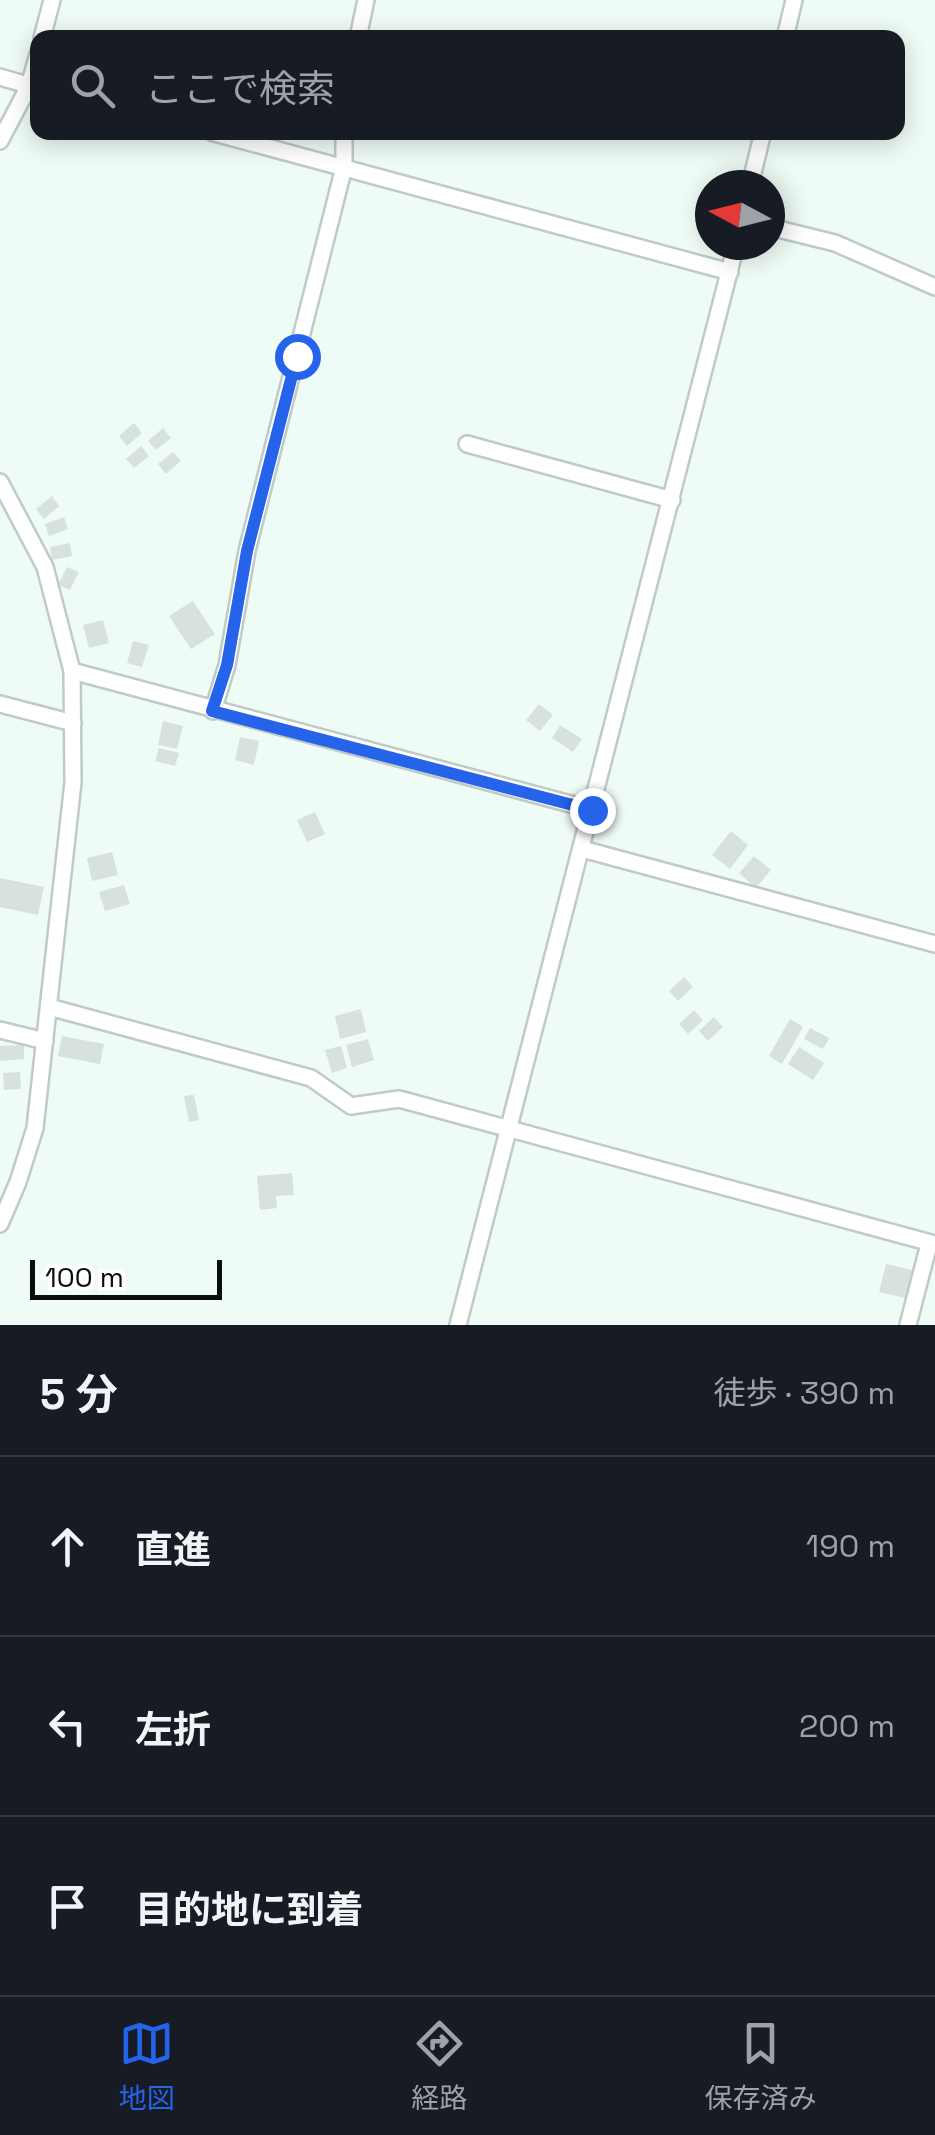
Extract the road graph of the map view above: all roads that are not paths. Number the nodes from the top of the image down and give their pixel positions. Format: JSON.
{"nodes":[{"id":1,"x":52,"y":0,"type":"edge"},
{"id":2,"x":366,"y":0,"type":"edge"},
{"id":3,"x":794,"y":0,"type":"edge"},
{"id":4,"x":44,"y":30,"type":"edge"},
{"id":5,"x":360,"y":30,"type":"edge"},
{"id":6,"x":787,"y":30,"type":"edge"},
{"id":7,"x":0,"y":77,"type":"edge"},
{"id":8,"x":30,"y":86,"type":"edge"},
{"id":9,"x":30,"y":92,"type":"edge"},
{"id":10,"x":241,"y":140,"type":"edge"},
{"id":11,"x":344,"y":140,"type":"edge"},
{"id":12,"x":761,"y":140,"type":"edge"},
{"id":13,"x":0,"y":141,"type":"edge"},
{"id":14,"x":344,"y":167,"type":"junction"},
{"id":15,"x":754,"y":170,"type":"edge"},
{"id":16,"x":785,"y":231,"type":"edge"},
{"id":17,"x":733,"y":260,"type":"edge"},
{"id":18,"x":730,"y":272,"type":"junction"},
{"id":19,"x":935,"y":287,"type":"edge"},
{"id":20,"x":467,"y":444,"type":"dead end"},
{"id":21,"x":0,"y":482,"type":"edge"},
{"id":22,"x":672,"y":500,"type":"junction"},
{"id":23,"x":72,"y":672,"type":"junction"},
{"id":24,"x":0,"y":704,"type":"edge"},
{"id":25,"x":212,"y":711,"type":"junction"},
{"id":26,"x":73,"y":724,"type":"junction"},
{"id":27,"x":592,"y":810,"type":"junction"},
{"id":28,"x":582,"y":849,"type":"junction"},
{"id":29,"x":935,"y":944,"type":"edge"},
{"id":30,"x":48,"y":1007,"type":"junction"},
{"id":31,"x":0,"y":1030,"type":"edge"},
{"id":32,"x":45,"y":1041,"type":"junction"},
{"id":33,"x":508,"y":1129,"type":"junction"},
{"id":34,"x":0,"y":1224,"type":"edge"},
{"id":35,"x":932,"y":1244,"type":"edge"},
{"id":36,"x":458,"y":1325,"type":"edge"},
{"id":37,"x":908,"y":1325,"type":"edge"}],
"edges":[{"from":1,"to":4,"type":"street"},
{"from":2,"to":5,"type":"street"},
{"from":3,"to":6,"type":"street"},
{"from":7,"to":8,"type":"street"},
{"from":9,"to":13,"type":"street"},
{"from":10,"to":14,"type":"street"},
{"from":11,"to":14,"type":"street"},
{"from":12,"to":15,"type":"street"},
{"from":14,"to":18,"type":"street"},
{"from":14,"to":25,"type":"street"},
{"from":16,"to":19,"type":"street"},
{"from":17,"to":18,"type":"street"},
{"from":18,"to":22,"type":"street"},
{"from":20,"to":22,"type":"street"},
{"from":21,"to":23,"type":"street"},
{"from":22,"to":27,"type":"street"},
{"from":23,"to":25,"type":"street"},
{"from":23,"to":26,"type":"street"},
{"from":24,"to":26,"type":"street"},
{"from":25,"to":27,"type":"street"},
{"from":26,"to":30,"type":"street"},
{"from":27,"to":28,"type":"street"},
{"from":28,"to":29,"type":"street"},
{"from":28,"to":33,"type":"street"},
{"from":30,"to":32,"type":"street"},
{"from":30,"to":33,"type":"street"},
{"from":31,"to":32,"type":"street"},
{"from":32,"to":34,"type":"street"},
{"from":33,"to":35,"type":"street"},
{"from":33,"to":36,"type":"street"},
{"from":35,"to":37,"type":"street"}]}
